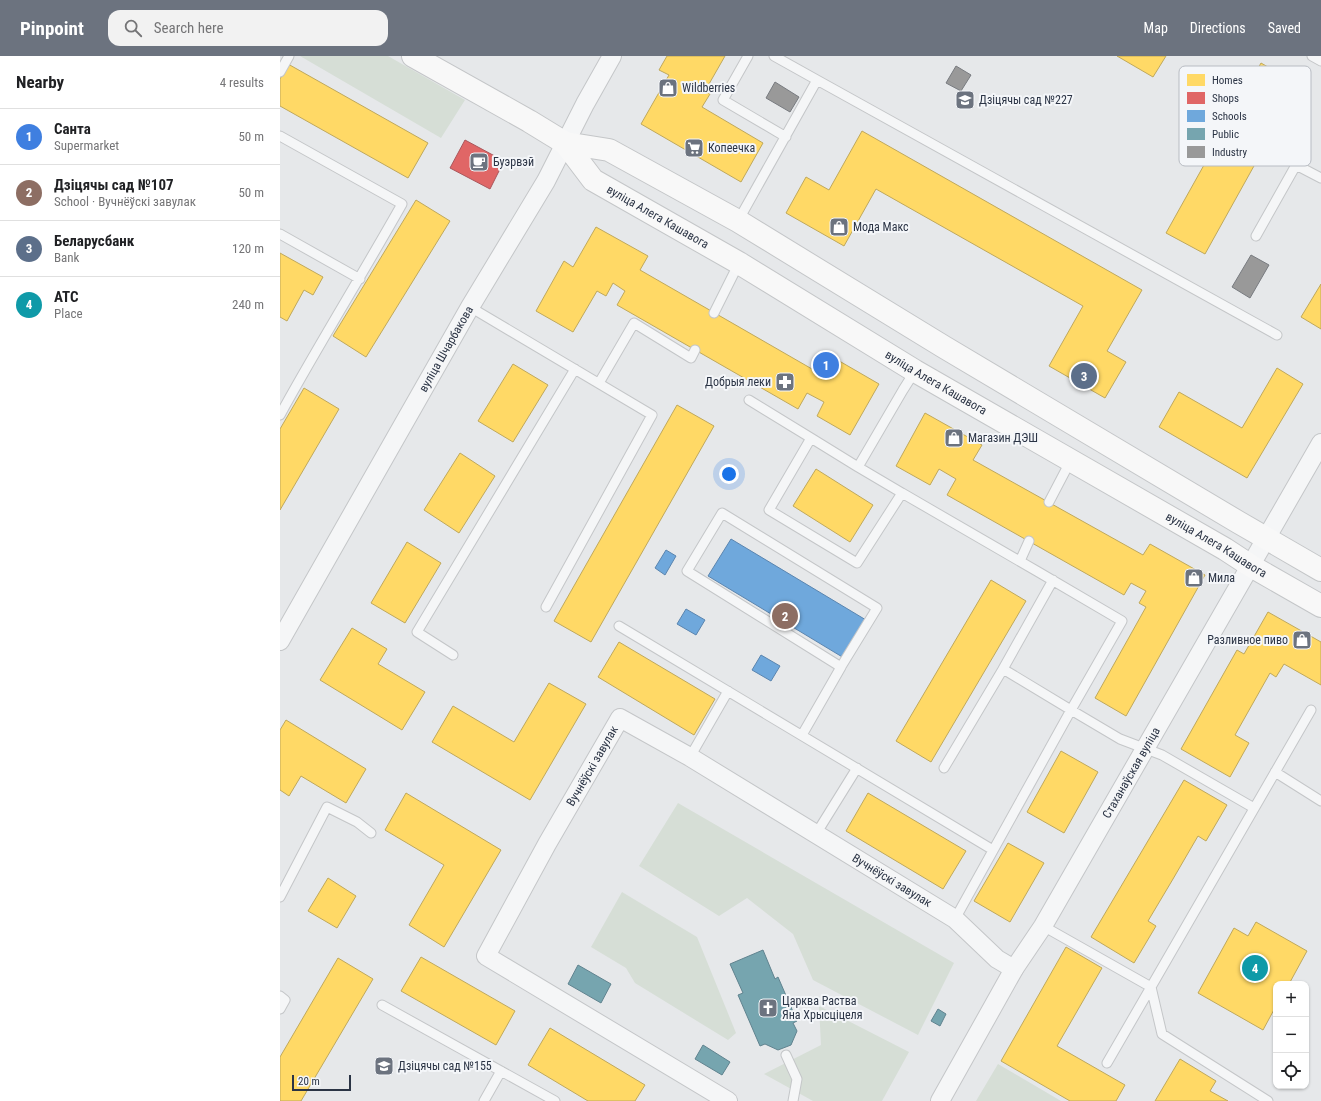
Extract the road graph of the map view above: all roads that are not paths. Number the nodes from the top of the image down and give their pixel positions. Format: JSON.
{"nodes":[{"id":1,"x":289,"y":56,"type":"edge"},
{"id":2,"x":413,"y":56,"type":"edge"},
{"id":3,"x":612,"y":56,"type":"edge"},
{"id":4,"x":748,"y":56,"type":"edge"},
{"id":5,"x":774,"y":56,"type":"edge"},
{"id":6,"x":1312,"y":56,"type":"edge"},
{"id":7,"x":1321,"y":61,"type":"edge"},
{"id":8,"x":280,"y":72,"type":"edge"},
{"id":9,"x":817,"y":80,"type":"junction"},
{"id":10,"x":280,"y":136,"type":"edge"},
{"id":11,"x":786,"y":137,"type":"junction"},
{"id":12,"x":565,"y":143,"type":"junction"},
{"id":13,"x":1295,"y":166,"type":"edge"},
{"id":14,"x":1298,"y":166,"type":"edge"},
{"id":15,"x":1321,"y":178,"type":"edge"},
{"id":16,"x":738,"y":221,"type":"junction"},
{"id":17,"x":280,"y":234,"type":"edge"},
{"id":18,"x":1256,"y":236,"type":"dead end"},
{"id":19,"x":739,"y":263,"type":"junction"},
{"id":20,"x":360,"y":279,"type":"junction"},
{"id":21,"x":470,"y":307,"type":"junction"},
{"id":22,"x":714,"y":313,"type":"dead end"},
{"id":23,"x":1277,"y":335,"type":"dead end"},
{"id":24,"x":695,"y":350,"type":"dead end"},
{"id":25,"x":575,"y":369,"type":"junction"},
{"id":26,"x":915,"y":371,"type":"junction"},
{"id":27,"x":599,"y":383,"type":"junction"},
{"id":28,"x":749,"y":400,"type":"dead end"},
{"id":29,"x":280,"y":415,"type":"edge"},
{"id":30,"x":811,"y":438,"type":"junction"},
{"id":31,"x":1321,"y":442,"type":"edge"},
{"id":32,"x":1070,"y":460,"type":"junction"},
{"id":33,"x":858,"y":467,"type":"junction"},
{"id":34,"x":902,"y":493,"type":"junction"},
{"id":35,"x":1049,"y":502,"type":"dead end"},
{"id":36,"x":1266,"y":538,"type":"junction"},
{"id":37,"x":1029,"y":542,"type":"dead end"},
{"id":38,"x":1020,"y":561,"type":"junction"},
{"id":39,"x":1251,"y":566,"type":"junction"},
{"id":40,"x":1321,"y":570,"type":"edge"},
{"id":41,"x":1053,"y":580,"type":"junction"},
{"id":42,"x":1321,"y":606,"type":"edge"},
{"id":43,"x":546,"y":608,"type":"dead end"},
{"id":44,"x":619,"y":626,"type":"dead end"},
{"id":45,"x":280,"y":642,"type":"edge"},
{"id":46,"x":453,"y":655,"type":"dead end"},
{"id":47,"x":1003,"y":669,"type":"junction"},
{"id":48,"x":839,"y":670,"type":"junction"},
{"id":49,"x":728,"y":691,"type":"junction"},
{"id":50,"x":1071,"y":710,"type":"junction"},
{"id":51,"x":1311,"y":710,"type":"dead end"},
{"id":52,"x":802,"y":736,"type":"junction"},
{"id":53,"x":1146,"y":748,"type":"junction"},
{"id":54,"x":690,"y":757,"type":"junction"},
{"id":55,"x":857,"y":768,"type":"junction"},
{"id":56,"x":944,"y":768,"type":"dead end"},
{"id":57,"x":1275,"y":772,"type":"junction"},
{"id":58,"x":1321,"y":801,"type":"edge"},
{"id":59,"x":1254,"y":808,"type":"junction"},
{"id":60,"x":371,"y":833,"type":"dead end"},
{"id":61,"x":816,"y":834,"type":"junction"},
{"id":62,"x":993,"y":850,"type":"junction"},
{"id":63,"x":280,"y":897,"type":"edge"},
{"id":64,"x":955,"y":919,"type":"junction"},
{"id":65,"x":1043,"y":926,"type":"junction"},
{"id":66,"x":1014,"y":969,"type":"junction"},
{"id":67,"x":1151,"y":987,"type":"junction"},
{"id":68,"x":280,"y":996,"type":"edge"},
{"id":69,"x":382,"y":1005,"type":"dead end"},
{"id":70,"x":280,"y":1009,"type":"edge"},
{"id":71,"x":786,"y":1055,"type":"dead end"},
{"id":72,"x":1107,"y":1064,"type":"dead end"},
{"id":73,"x":501,"y":1071,"type":"junction"},
{"id":74,"x":484,"y":1101,"type":"edge"},
{"id":75,"x":555,"y":1101,"type":"edge"},
{"id":76,"x":728,"y":1101,"type":"edge"},
{"id":77,"x":793,"y":1101,"type":"edge"},
{"id":78,"x":940,"y":1101,"type":"edge"},
{"id":79,"x":1268,"y":1101,"type":"edge"}],
"edges":[{"from":1,"to":8,"type":"lane"},
{"from":2,"to":12,"type":"main road","name":"вуліца Алега Кашавога"},
{"from":3,"to":12,"type":"street","name":"вуліца Шчарбакова"},
{"from":4,"to":11,"type":"lane"},
{"from":5,"to":9,"type":"lane"},
{"from":6,"to":7,"type":"lane"},
{"from":9,"to":11,"type":"lane"},
{"from":9,"to":23,"type":"lane"},
{"from":10,"to":20,"type":"lane"},
{"from":11,"to":16,"type":"lane"},
{"from":12,"to":16,"type":"main road","name":"вуліца Алега Кашавога"},
{"from":12,"to":19,"type":"main road","name":"вуліца Алега Кашавога"},
{"from":12,"to":21,"type":"street","name":"вуліца Шчарбакова"},
{"from":13,"to":18,"type":"lane"},
{"from":14,"to":15,"type":"lane"},
{"from":16,"to":36,"type":"main road","name":"вуліца Алега Кашавога"},
{"from":17,"to":20,"type":"lane"},
{"from":19,"to":22,"type":"lane"},
{"from":19,"to":26,"type":"main road","name":"вуліца Алега Кашавога"},
{"from":20,"to":29,"type":"lane"},
{"from":21,"to":25,"type":"lane"},
{"from":21,"to":45,"type":"street","name":"вуліца Шчарбакова"},
{"from":24,"to":27,"type":"lane"},
{"from":25,"to":27,"type":"lane"},
{"from":25,"to":46,"type":"lane"},
{"from":26,"to":32,"type":"main road","name":"вуліца Алега Кашавога"},
{"from":26,"to":33,"type":"lane"},
{"from":27,"to":43,"type":"lane"},
{"from":28,"to":30,"type":"lane"},
{"from":30,"to":33,"type":"lane"},
{"from":30,"to":34,"type":"lane"},
{"from":31,"to":36,"type":"street","name":"Стаханаўская вуліца"},
{"from":32,"to":35,"type":"lane"},
{"from":32,"to":39,"type":"main road","name":"вуліца Алега Кашавога"},
{"from":33,"to":34,"type":"lane"},
{"from":34,"to":38,"type":"lane"},
{"from":36,"to":39,"type":"street","name":"Стаханаўская вуліца"},
{"from":36,"to":40,"type":"main road","name":"вуліца Алега Кашавога"},
{"from":37,"to":38,"type":"lane"},
{"from":38,"to":41,"type":"lane"},
{"from":39,"to":42,"type":"main road","name":"вуліца Алега Кашавога"},
{"from":39,"to":53,"type":"street","name":"Стаханаўская вуліца"},
{"from":41,"to":47,"type":"lane"},
{"from":41,"to":50,"type":"lane"},
{"from":44,"to":49,"type":"lane"},
{"from":47,"to":50,"type":"lane"},
{"from":47,"to":56,"type":"lane"},
{"from":48,"to":48,"type":"lane"},
{"from":48,"to":52,"type":"lane"},
{"from":49,"to":52,"type":"lane"},
{"from":49,"to":54,"type":"lane"},
{"from":50,"to":53,"type":"lane"},
{"from":50,"to":62,"type":"lane"},
{"from":51,"to":57,"type":"lane"},
{"from":52,"to":55,"type":"lane"},
{"from":53,"to":59,"type":"lane"},
{"from":53,"to":65,"type":"street","name":"Стаханаўская вуліца"},
{"from":54,"to":61,"type":"street","name":"Вучнёўскі завулак"},
{"from":54,"to":76,"type":"street","name":"Вучнёўскі завулак"},
{"from":55,"to":61,"type":"lane"},
{"from":55,"to":62,"type":"lane"},
{"from":57,"to":58,"type":"lane"},
{"from":57,"to":59,"type":"lane"},
{"from":59,"to":67,"type":"lane"},
{"from":60,"to":63,"type":"lane"},
{"from":61,"to":64,"type":"street","name":"Вучнёўскі завулак"},
{"from":62,"to":64,"type":"lane"},
{"from":64,"to":66,"type":"street","name":"Вучнёўскі завулак"},
{"from":65,"to":66,"type":"street","name":"Стаханаўская вуліца"},
{"from":65,"to":67,"type":"lane"},
{"from":66,"to":78,"type":"street","name":"Стаханаўская вуліца"},
{"from":67,"to":72,"type":"lane"},
{"from":67,"to":79,"type":"lane"},
{"from":68,"to":70,"type":"lane"},
{"from":69,"to":73,"type":"lane"},
{"from":71,"to":77,"type":"lane"},
{"from":73,"to":74,"type":"lane"},
{"from":73,"to":75,"type":"lane"}]}
